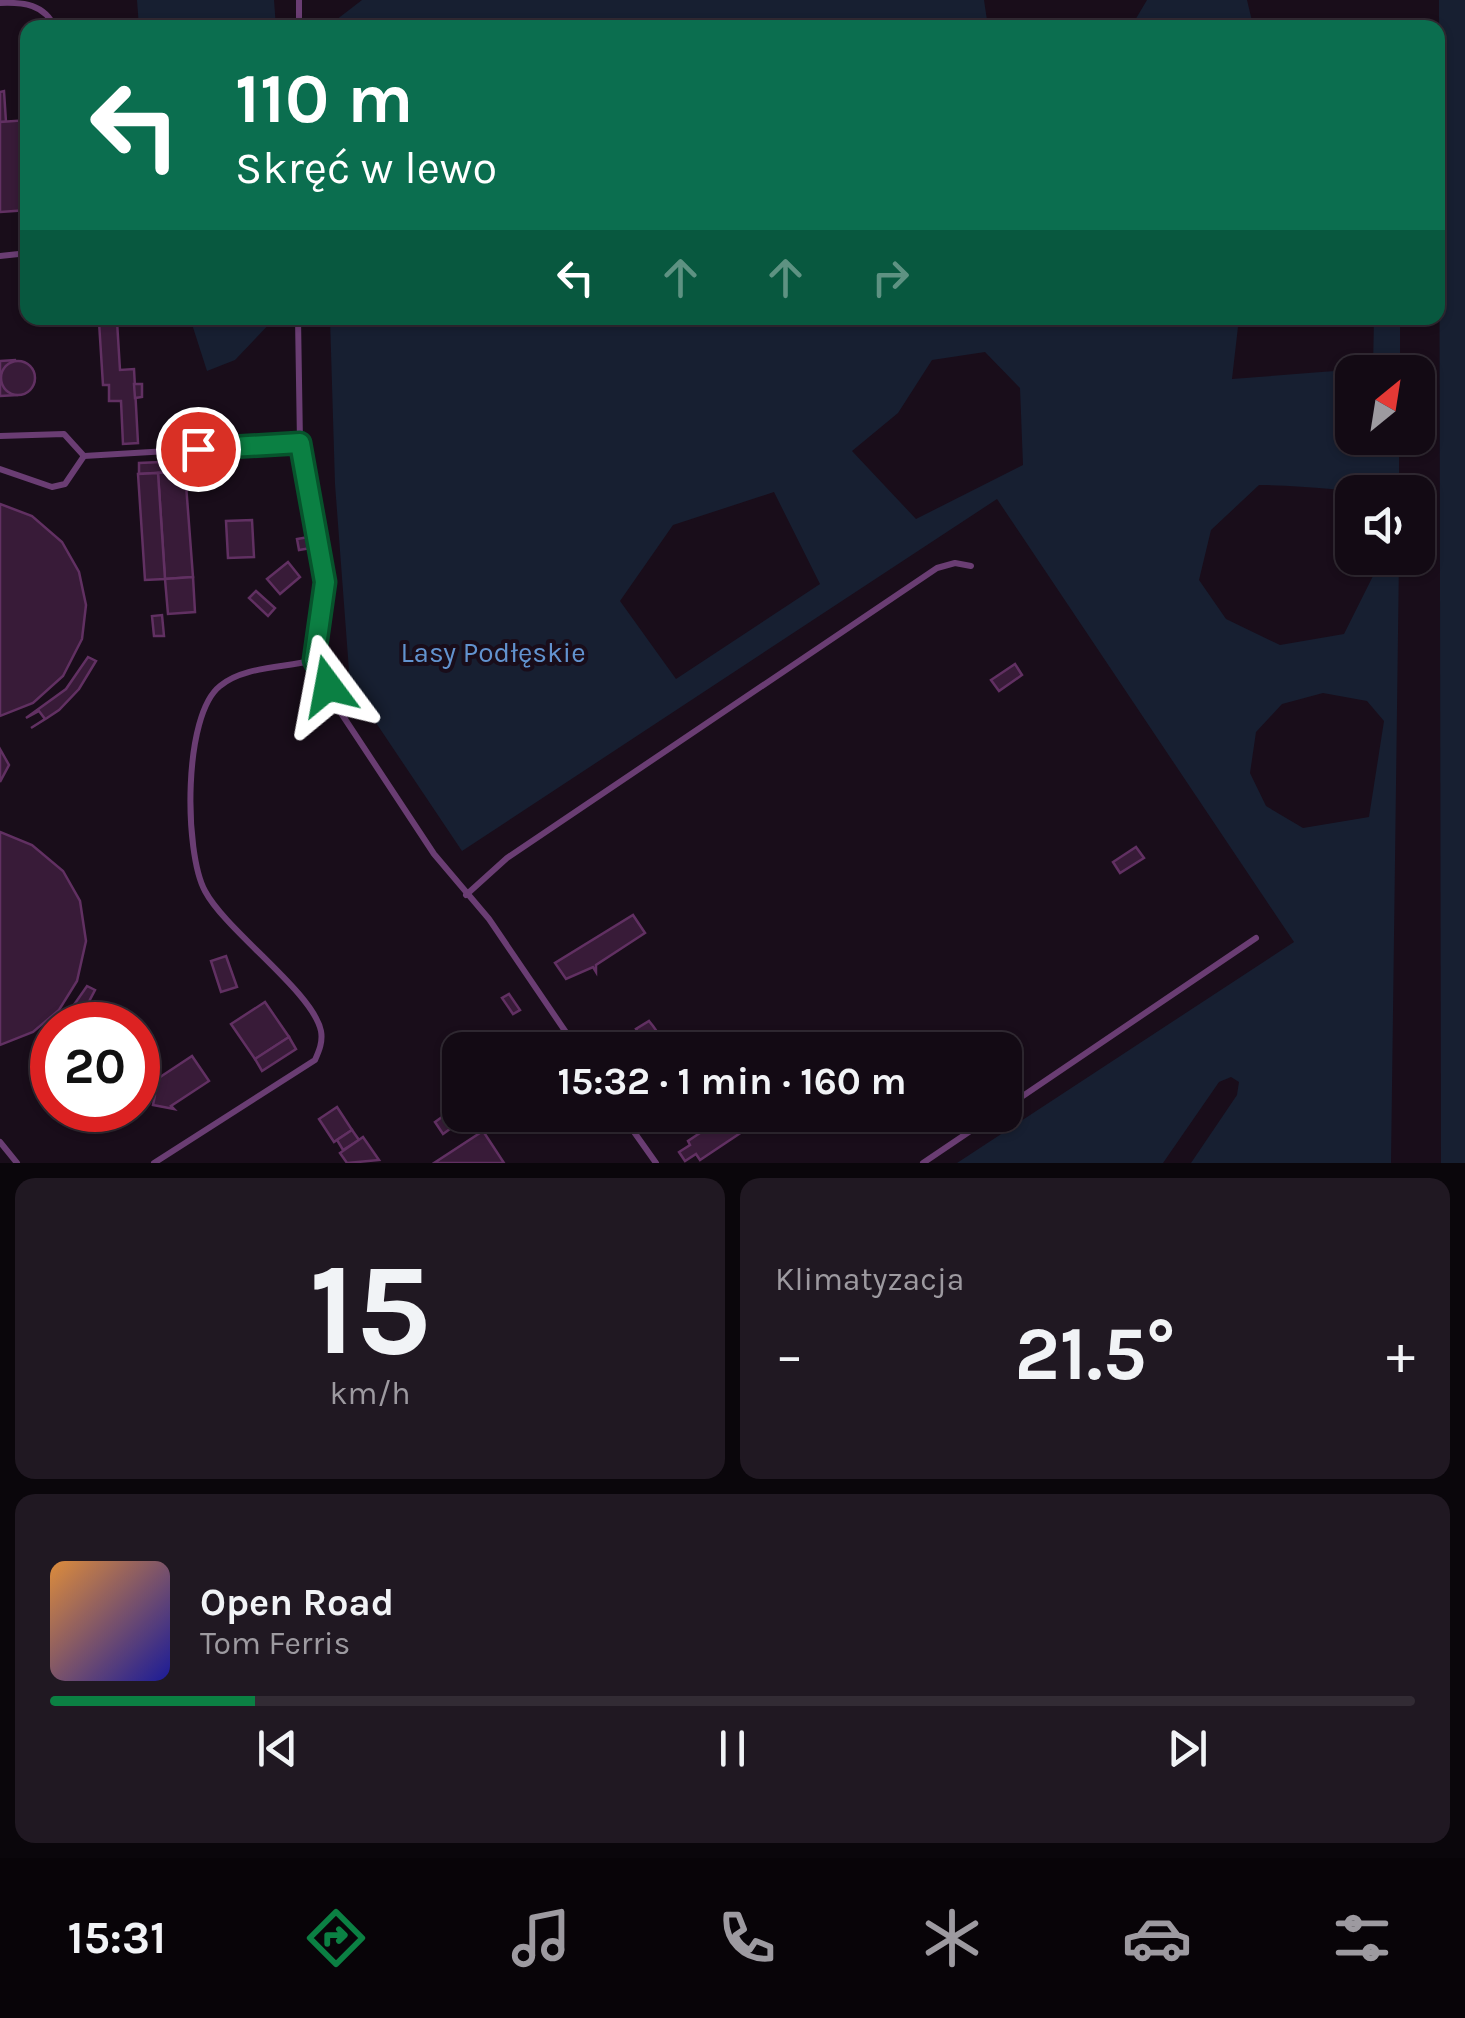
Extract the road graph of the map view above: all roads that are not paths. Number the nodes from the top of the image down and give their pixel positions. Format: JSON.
{"nodes":[{"id":1,"x":0,"y":2,"type":"edge"},
{"id":2,"x":50,"y":20,"type":"edge"},
{"id":3,"x":298,"y":325,"type":"edge"},
{"id":4,"x":0,"y":436,"type":"edge"},
{"id":5,"x":300,"y":443,"type":"junction"},
{"id":6,"x":84,"y":456,"type":"junction"},
{"id":7,"x":0,"y":469,"type":"edge"},
{"id":8,"x":971,"y":566,"type":"dead end"},
{"id":9,"x":314,"y":660,"type":"junction"},
{"id":10,"x":466,"y":895,"type":"junction"},
{"id":11,"x":1256,"y":938,"type":"dead end"},
{"id":12,"x":566,"y":1032,"type":"edge"},
{"id":13,"x":1022,"y":1096,"type":"edge"},
{"id":14,"x":634,"y":1132,"type":"edge"},
{"id":15,"x":969,"y":1132,"type":"edge"},
{"id":16,"x":0,"y":1142,"type":"edge"},
{"id":17,"x":17,"y":1163,"type":"edge"},
{"id":18,"x":154,"y":1163,"type":"edge"},
{"id":19,"x":656,"y":1163,"type":"edge"},
{"id":20,"x":923,"y":1163,"type":"edge"}],
"edges":[{"from":1,"to":2,"type":"lane"},
{"from":3,"to":5,"type":"lane"},
{"from":4,"to":6,"type":"lane"},
{"from":5,"to":6,"type":"lane"},
{"from":5,"to":9,"type":"lane"},
{"from":6,"to":7,"type":"lane"},
{"from":8,"to":10,"type":"lane"},
{"from":9,"to":10,"type":"lane"},
{"from":9,"to":18,"type":"lane"},
{"from":10,"to":12,"type":"lane"},
{"from":11,"to":13,"type":"lane"},
{"from":14,"to":19,"type":"lane"},
{"from":15,"to":20,"type":"lane"},
{"from":16,"to":17,"type":"lane"}]}
